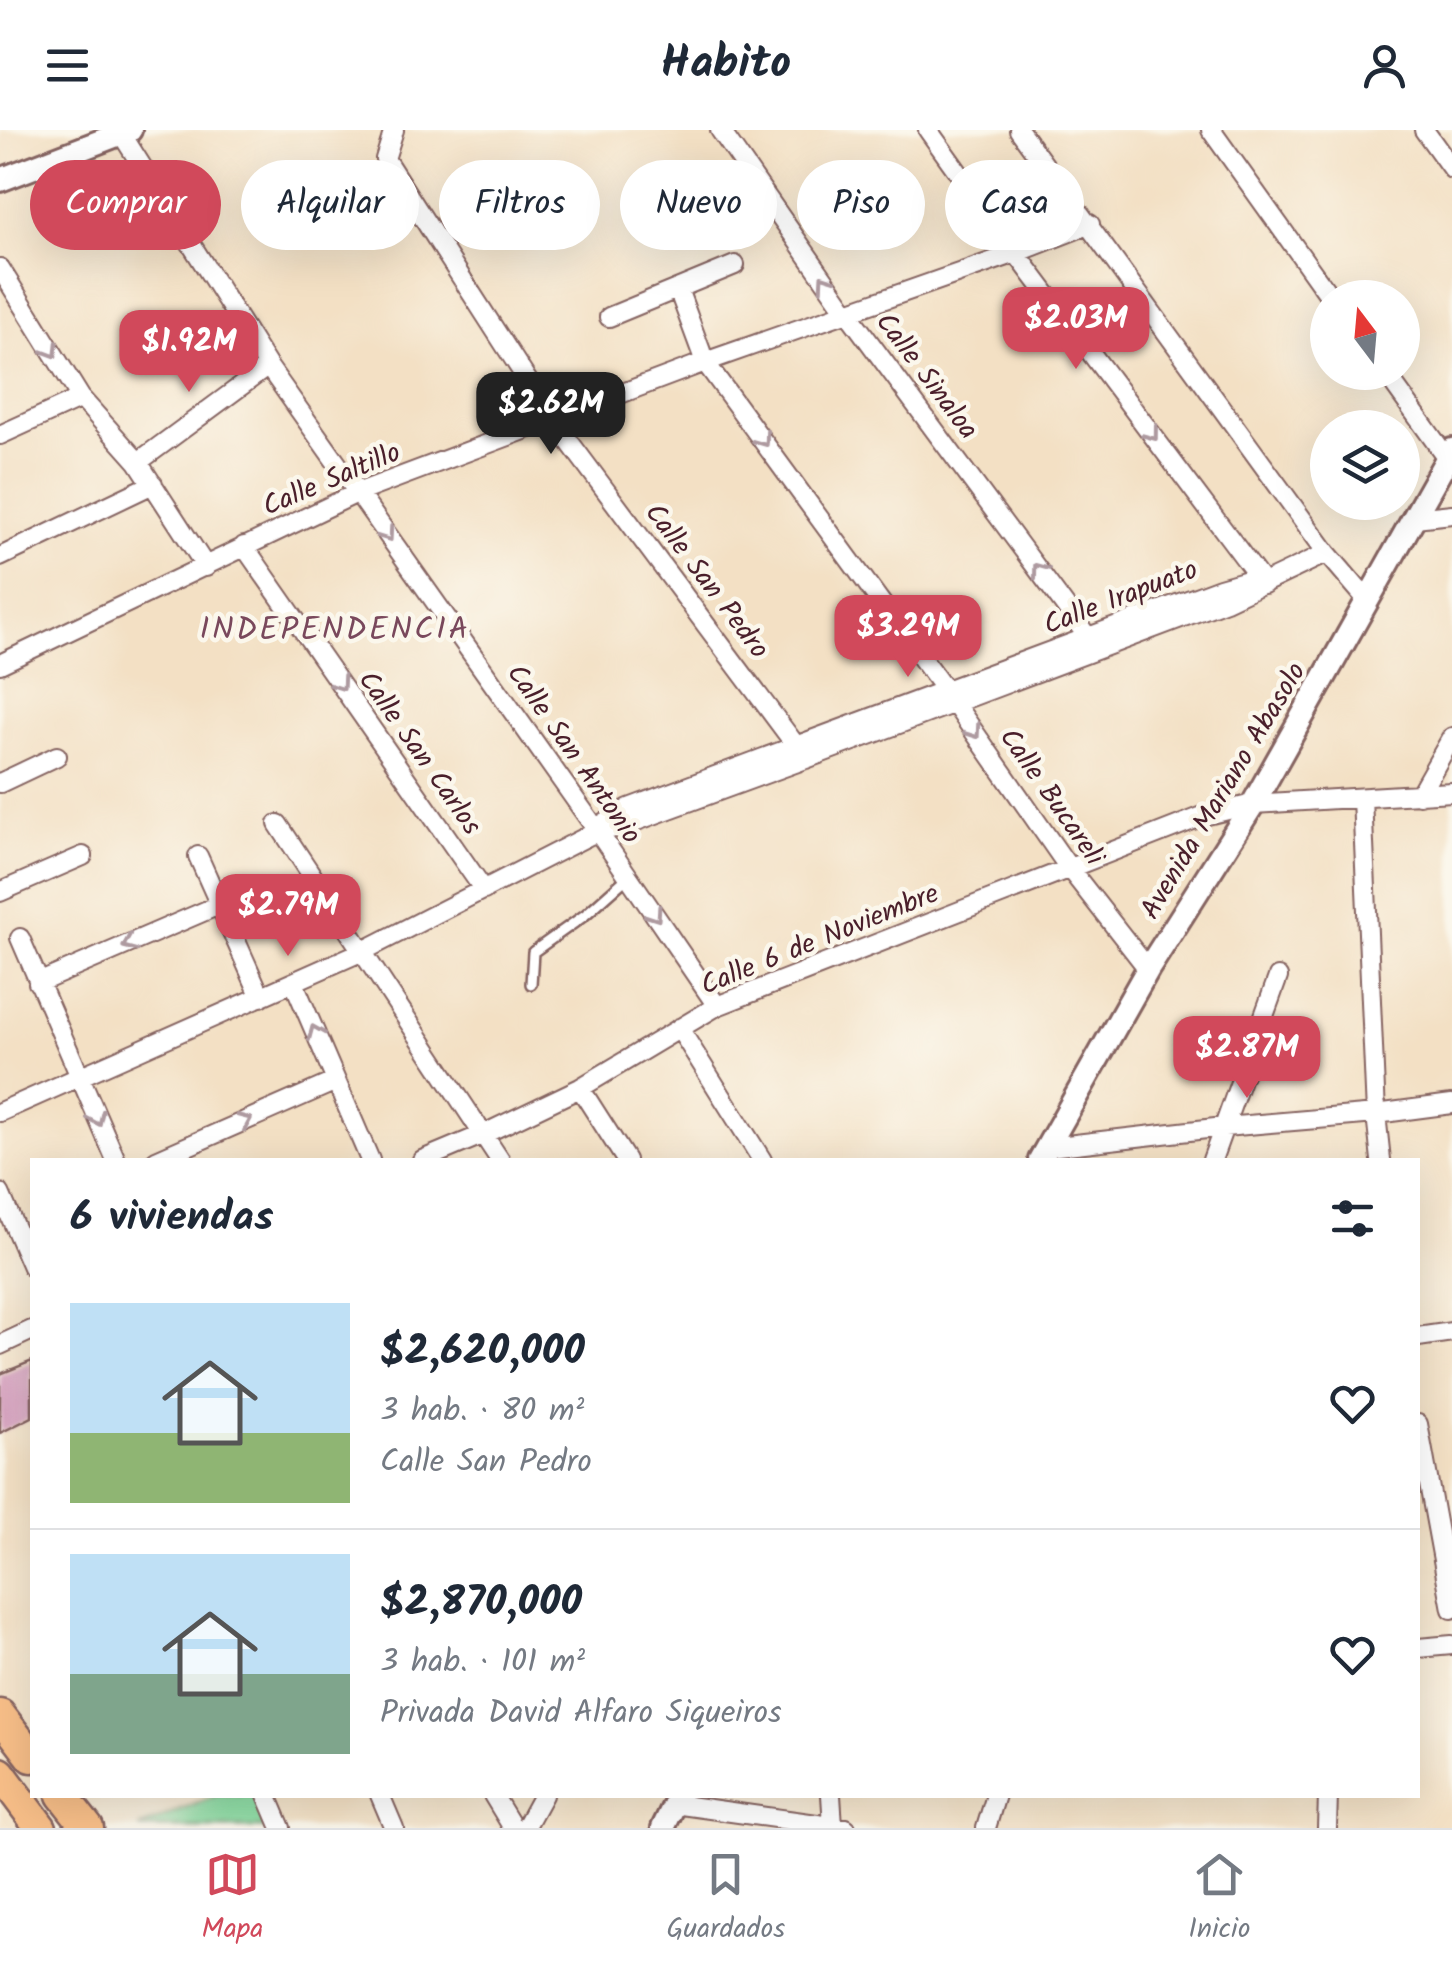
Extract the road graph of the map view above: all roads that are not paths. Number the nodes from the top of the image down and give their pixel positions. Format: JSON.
{"nodes":[{"id":1,"x":394,"y":130,"type":"edge"},
{"id":2,"x":720,"y":130,"type":"edge"},
{"id":3,"x":928,"y":130,"type":"edge"},
{"id":4,"x":1020,"y":130,"type":"edge"},
{"id":5,"x":1210,"y":130,"type":"edge"},
{"id":6,"x":1424,"y":130,"type":"edge"},
{"id":7,"x":125,"y":132,"type":"edge"},
{"id":8,"x":1452,"y":169,"type":"edge"},
{"id":9,"x":0,"y":180,"type":"edge"},
{"id":10,"x":1090,"y":224,"type":"junction"},
{"id":11,"x":1016,"y":253,"type":"junction"},
{"id":12,"x":735,"y":265,"type":"dead end"},
{"id":13,"x":0,"y":268,"type":"edge"},
{"id":14,"x":1318,"y":280,"type":"edge"},
{"id":15,"x":678,"y":289,"type":"junction"},
{"id":16,"x":846,"y":312,"type":"junction"},
{"id":17,"x":609,"y":317,"type":"dead end"},
{"id":18,"x":705,"y":362,"type":"junction"},
{"id":19,"x":268,"y":366,"type":"junction"},
{"id":20,"x":1400,"y":390,"type":"edge"},
{"id":21,"x":81,"y":398,"type":"junction"},
{"id":22,"x":553,"y":420,"type":"junction"},
{"id":23,"x":0,"y":435,"type":"edge"},
{"id":24,"x":1450,"y":454,"type":"edge"},
{"id":25,"x":138,"y":462,"type":"junction"},
{"id":26,"x":152,"y":484,"type":"junction"},
{"id":27,"x":357,"y":493,"type":"junction"},
{"id":28,"x":1420,"y":509,"type":"edge"},
{"id":29,"x":1452,"y":514,"type":"edge"},
{"id":30,"x":1420,"y":517,"type":"edge"},
{"id":31,"x":1414,"y":520,"type":"edge"},
{"id":32,"x":244,"y":546,"type":"junction"},
{"id":33,"x":1327,"y":553,"type":"junction"},
{"id":34,"x":0,"y":556,"type":"edge"},
{"id":35,"x":206,"y":567,"type":"junction"},
{"id":36,"x":1262,"y":581,"type":"junction"},
{"id":37,"x":1368,"y":602,"type":"junction"},
{"id":38,"x":1092,"y":643,"type":"junction"},
{"id":39,"x":0,"y":664,"type":"edge"},
{"id":40,"x":949,"y":697,"type":"junction"},
{"id":41,"x":1452,"y":736,"type":"edge"},
{"id":42,"x":802,"y":753,"type":"junction"},
{"id":43,"x":57,"y":756,"type":"dead end"},
{"id":44,"x":0,"y":783,"type":"edge"},
{"id":45,"x":1452,"y":792,"type":"edge"},
{"id":46,"x":1419,"y":795,"type":"junction"},
{"id":47,"x":1362,"y":798,"type":"junction"},
{"id":48,"x":1254,"y":804,"type":"junction"},
{"id":49,"x":278,"y":824,"type":"dead end"},
{"id":50,"x":595,"y":832,"type":"junction"},
{"id":51,"x":83,"y":856,"type":"dead end"},
{"id":52,"x":198,"y":856,"type":"dead end"},
{"id":53,"x":1069,"y":868,"type":"junction"},
{"id":54,"x":629,"y":876,"type":"junction"},
{"id":55,"x":484,"y":890,"type":"junction"},
{"id":56,"x":0,"y":892,"type":"edge"},
{"id":57,"x":219,"y":905,"type":"junction"},
{"id":58,"x":20,"y":938,"type":"dead end"},
{"id":59,"x":363,"y":951,"type":"junction"},
{"id":60,"x":1148,"y":969,"type":"junction"},
{"id":61,"x":1278,"y":976,"type":"dead end"},
{"id":62,"x":38,"y":983,"type":"junction"},
{"id":63,"x":294,"y":983,"type":"junction"},
{"id":64,"x":531,"y":984,"type":"dead end"},
{"id":65,"x":261,"y":997,"type":"junction"},
{"id":66,"x":717,"y":1006,"type":"junction"},
{"id":67,"x":678,"y":1028,"type":"junction"},
{"id":68,"x":79,"y":1078,"type":"junction"},
{"id":69,"x":336,"y":1080,"type":"junction"},
{"id":70,"x":580,"y":1088,"type":"junction"},
{"id":71,"x":1452,"y":1104,"type":"edge"},
{"id":72,"x":0,"y":1112,"type":"edge"},
{"id":73,"x":1376,"y":1114,"type":"junction"},
{"id":74,"x":1224,"y":1127,"type":"junction"},
{"id":75,"x":484,"y":1134,"type":"junction"},
{"id":76,"x":1045,"y":1154,"type":"edge"},
{"id":77,"x":115,"y":1158,"type":"edge"},
{"id":78,"x":160,"y":1158,"type":"edge"},
{"id":79,"x":369,"y":1158,"type":"edge"},
{"id":80,"x":427,"y":1158,"type":"edge"},
{"id":81,"x":499,"y":1158,"type":"edge"},
{"id":82,"x":625,"y":1158,"type":"edge"},
{"id":83,"x":761,"y":1158,"type":"edge"},
{"id":84,"x":1213,"y":1158,"type":"edge"},
{"id":85,"x":1381,"y":1158,"type":"edge"},
{"id":86,"x":0,"y":1192,"type":"edge"},
{"id":87,"x":6,"y":1222,"type":"edge"},
{"id":88,"x":30,"y":1264,"type":"edge"},
{"id":89,"x":30,"y":1331,"type":"edge"},
{"id":90,"x":1452,"y":1332,"type":"edge"},
{"id":91,"x":1420,"y":1337,"type":"edge"},
{"id":92,"x":0,"y":1346,"type":"edge"},
{"id":93,"x":1420,"y":1435,"type":"edge"},
{"id":94,"x":1452,"y":1609,"type":"edge"},
{"id":95,"x":1452,"y":1646,"type":"edge"},
{"id":96,"x":1420,"y":1648,"type":"edge"},
{"id":97,"x":0,"y":1715,"type":"edge"},
{"id":98,"x":30,"y":1754,"type":"edge"},
{"id":99,"x":3,"y":1781,"type":"edge"},
{"id":100,"x":64,"y":1798,"type":"edge"},
{"id":101,"x":268,"y":1798,"type":"edge"},
{"id":102,"x":381,"y":1798,"type":"edge"},
{"id":103,"x":495,"y":1798,"type":"edge"},
{"id":104,"x":541,"y":1798,"type":"edge"},
{"id":105,"x":832,"y":1798,"type":"edge"},
{"id":106,"x":995,"y":1798,"type":"edge"},
{"id":107,"x":1328,"y":1798,"type":"edge"},
{"id":108,"x":677,"y":1800,"type":"edge"},
{"id":109,"x":840,"y":1827,"type":"edge"},
{"id":110,"x":41,"y":1828,"type":"edge"},
{"id":111,"x":88,"y":1828,"type":"edge"},
{"id":112,"x":281,"y":1828,"type":"edge"},
{"id":113,"x":394,"y":1828,"type":"edge"},
{"id":114,"x":513,"y":1828,"type":"edge"},
{"id":115,"x":525,"y":1828,"type":"edge"},
{"id":116,"x":662,"y":1828,"type":"edge"},
{"id":117,"x":986,"y":1828,"type":"edge"},
{"id":118,"x":1327,"y":1828,"type":"edge"}],
"edges":[{"from":1,"to":22,"type":"street","name":"Calle San Pedro"},
{"from":16,"to":2,"type":"street","name":"Calle Sinaloa","one_way":true},
{"from":3,"to":11,"type":"street"},
{"from":4,"to":10,"type":"street"},
{"from":5,"to":14,"type":"street"},
{"from":6,"to":8,"type":"street"},
{"from":7,"to":9,"type":"street"},
{"from":7,"to":19,"type":"street","name":"Calle San Antonio"},
{"from":10,"to":11,"type":"street","name":"Calle Saltillo"},
{"from":10,"to":33,"type":"street"},
{"from":11,"to":16,"type":"street","name":"Calle Saltillo"},
{"from":11,"to":36,"type":"street","one_way":true},
{"from":12,"to":15,"type":"street"},
{"from":13,"to":21,"type":"street","one_way":true},
{"from":15,"to":17,"type":"street"},
{"from":15,"to":18,"type":"street","name":"Calle Bucareli"},
{"from":16,"to":18,"type":"street","name":"Calle Saltillo"},
{"from":38,"to":16,"type":"street","name":"Calle Sinaloa","one_way":true},
{"from":18,"to":22,"type":"street","name":"Calle Saltillo"},
{"from":18,"to":40,"type":"street","name":"Calle Bucareli","one_way":true},
{"from":19,"to":25,"type":"street"},
{"from":19,"to":27,"type":"street","name":"Calle San Antonio"},
{"from":20,"to":24,"type":"street"},
{"from":21,"to":23,"type":"street"},
{"from":21,"to":25,"type":"street"},
{"from":22,"to":27,"type":"street","name":"Calle Saltillo"},
{"from":22,"to":42,"type":"street","name":"Calle San Pedro"},
{"from":24,"to":28,"type":"street","name":"Avenida Mariano Abasolo"},
{"from":25,"to":26,"type":"street"},
{"from":26,"to":34,"type":"street"},
{"from":26,"to":35,"type":"street"},
{"from":27,"to":32,"type":"street","name":"Calle Saltillo"},
{"from":27,"to":50,"type":"street","name":"Calle San Antonio","one_way":true},
{"from":29,"to":30,"type":"street"},
{"from":31,"to":37,"type":"street","name":"Avenida Mariano Abasolo"},
{"from":32,"to":35,"type":"street","name":"Calle Saltillo"},
{"from":32,"to":55,"type":"street","name":"Calle San Carlos","one_way":true},
{"from":33,"to":36,"type":"street","name":"Calle Irapuato"},
{"from":33,"to":37,"type":"street"},
{"from":35,"to":39,"type":"street","name":"Calle Saltillo"},
{"from":36,"to":38,"type":"street","name":"Calle Irapuato"},
{"from":37,"to":48,"type":"street","name":"Avenida Mariano Abasolo"},
{"from":38,"to":40,"type":"street","name":"Calle Irapuato"},
{"from":40,"to":42,"type":"street","name":"Calle Irapuato"},
{"from":40,"to":53,"type":"street","name":"Calle Bucareli","one_way":true},
{"from":41,"to":46,"type":"street"},
{"from":42,"to":50,"type":"street","name":"Calle Irapuato"},
{"from":43,"to":44,"type":"street"},
{"from":45,"to":46,"type":"street","name":"Calle 6 de Noviembre"},
{"from":46,"to":47,"type":"street","name":"Calle 6 de Noviembre"},
{"from":47,"to":48,"type":"street","name":"Calle 6 de Noviembre"},
{"from":47,"to":73,"type":"street"},
{"from":48,"to":53,"type":"street","name":"Calle 6 de Noviembre"},
{"from":48,"to":60,"type":"street","name":"Avenida Mariano Abasolo"},
{"from":49,"to":59,"type":"street"},
{"from":50,"to":54,"type":"street","name":"Calle San Antonio"},
{"from":50,"to":55,"type":"street","name":"Calle Irapuato"},
{"from":51,"to":56,"type":"street"},
{"from":52,"to":57,"type":"street"},
{"from":53,"to":60,"type":"street","name":"Calle Bucareli"},
{"from":53,"to":66,"type":"street","name":"Calle 6 de Noviembre"},
{"from":54,"to":64,"type":"lane"},
{"from":54,"to":66,"type":"street","name":"Calle San Antonio","one_way":true},
{"from":55,"to":59,"type":"street","name":"Calle Irapuato"},
{"from":57,"to":62,"type":"street","one_way":true},
{"from":57,"to":65,"type":"street"},
{"from":58,"to":62,"type":"street"},
{"from":59,"to":63,"type":"street","name":"Calle Irapuato"},
{"from":59,"to":75,"type":"street"},
{"from":60,"to":76,"type":"street","name":"Avenida Mariano Abasolo"},
{"from":61,"to":74,"type":"street"},
{"from":62,"to":68,"type":"street"},
{"from":63,"to":65,"type":"street","name":"Calle Irapuato"},
{"from":69,"to":63,"type":"street","one_way":true},
{"from":65,"to":68,"type":"street","name":"Calle Irapuato"},
{"from":66,"to":67,"type":"street","name":"Calle 6 de Noviembre"},
{"from":67,"to":70,"type":"street","name":"Calle 6 de Noviembre"},
{"from":67,"to":83,"type":"street"},
{"from":68,"to":72,"type":"street","name":"Calle Irapuato"},
{"from":68,"to":77,"type":"street","one_way":true},
{"from":78,"to":69,"type":"street","one_way":true},
{"from":69,"to":79,"type":"street"},
{"from":70,"to":75,"type":"street","name":"Calle 6 de Noviembre"},
{"from":70,"to":82,"type":"street"},
{"from":71,"to":73,"type":"street"},
{"from":73,"to":74,"type":"street"},
{"from":73,"to":85,"type":"street"},
{"from":74,"to":76,"type":"street"},
{"from":74,"to":84,"type":"street"},
{"from":75,"to":80,"type":"street","name":"Calle 6 de Noviembre"},
{"from":75,"to":81,"type":"street"},
{"from":86,"to":87,"type":"street"},
{"from":87,"to":88,"type":"street"},
{"from":89,"to":92,"type":"street"},
{"from":90,"to":91,"type":"street"},
{"from":93,"to":94,"type":"street"},
{"from":95,"to":96,"type":"street"},
{"from":97,"to":98,"type":"main road"},
{"from":99,"to":110,"type":"main road"},
{"from":100,"to":111,"type":"main road"},
{"from":101,"to":112,"type":"street"},
{"from":102,"to":113,"type":"street"},
{"from":103,"to":114,"type":"street"},
{"from":104,"to":115,"type":"street"},
{"from":105,"to":109,"type":"street"},
{"from":106,"to":117,"type":"street"},
{"from":107,"to":118,"type":"street"},
{"from":108,"to":109,"type":"street"},
{"from":108,"to":116,"type":"street"}]}
